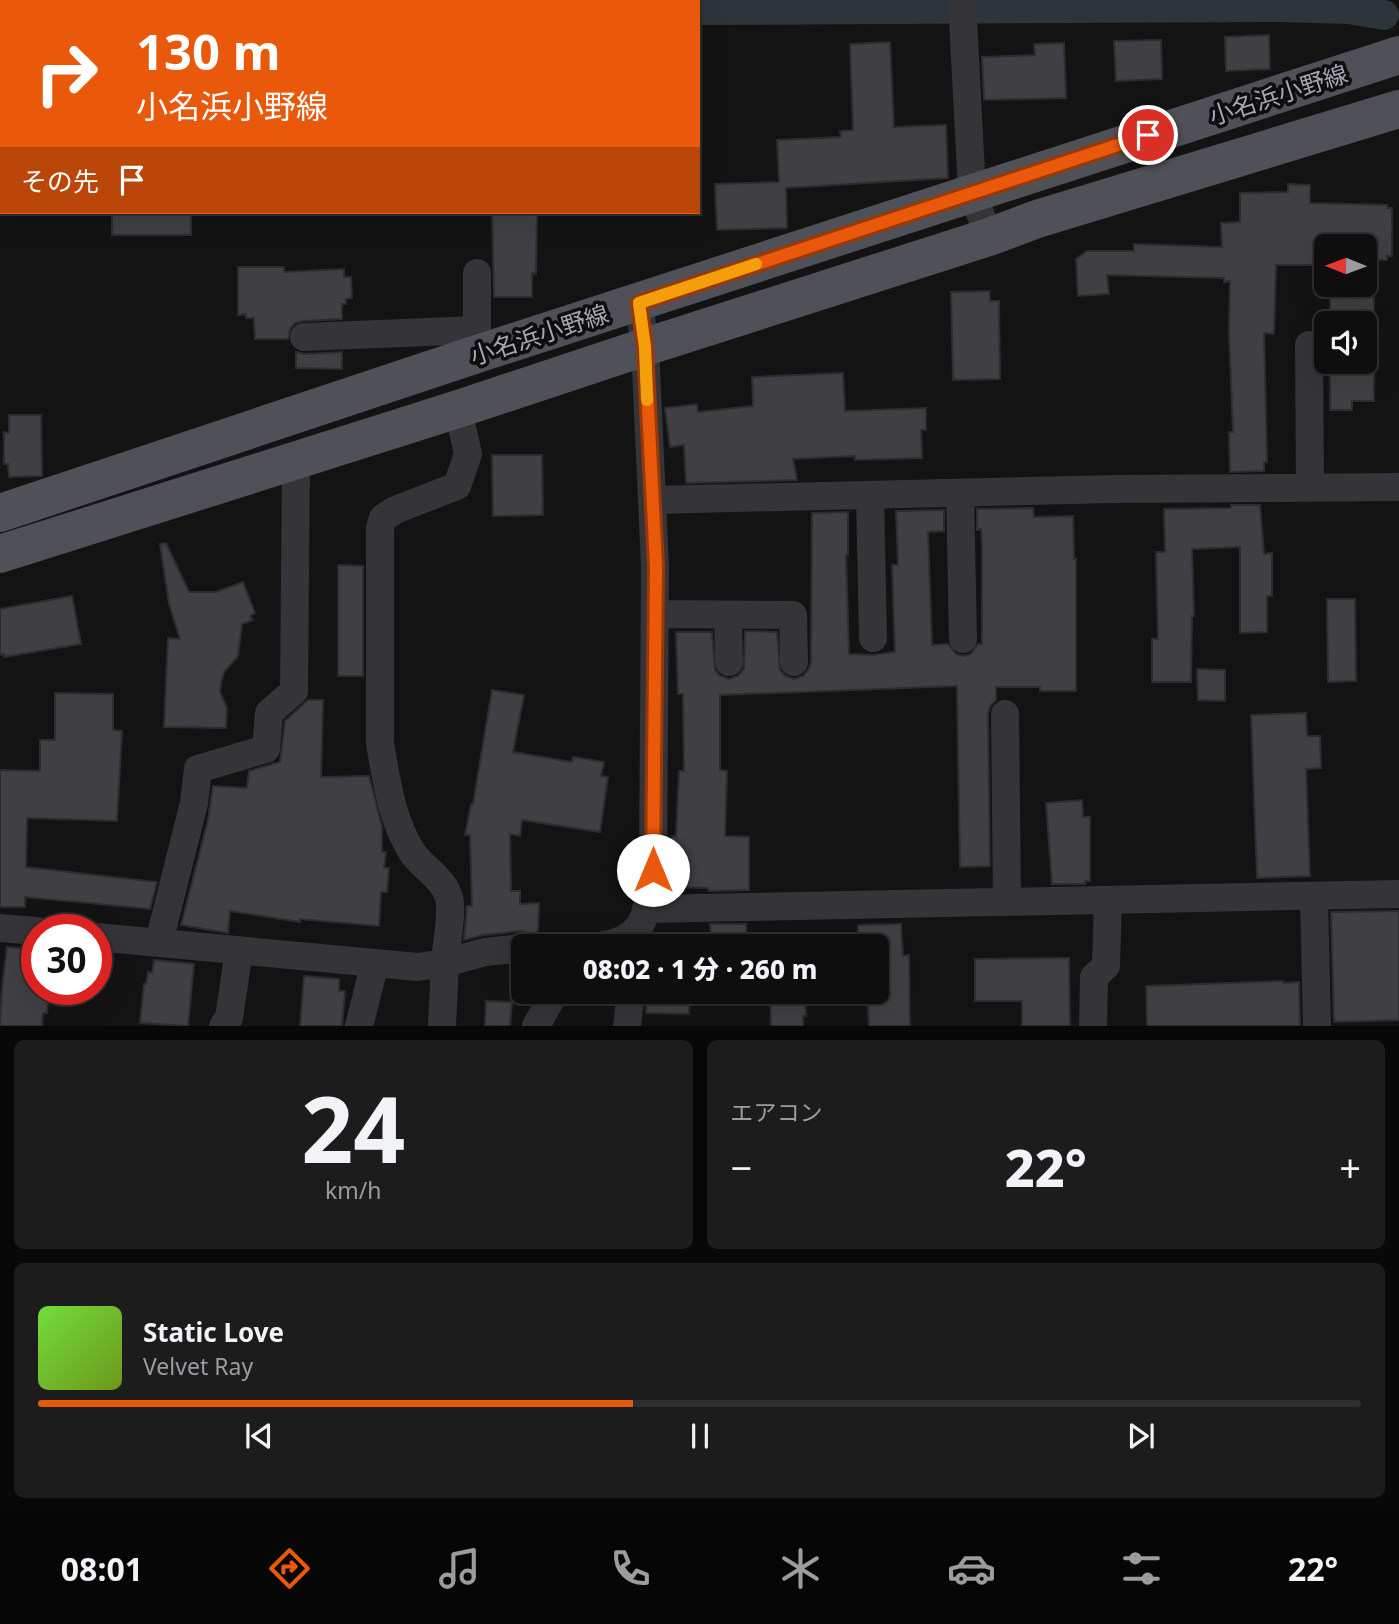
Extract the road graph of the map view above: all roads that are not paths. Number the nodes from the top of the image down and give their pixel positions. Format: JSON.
{"nodes":[{"id":1,"x":962,"y":10,"type":"edge"},
{"id":2,"x":1399,"y":55,"type":"edge"},
{"id":3,"x":1399,"y":109,"type":"edge"},
{"id":4,"x":972,"y":192,"type":"junction"},
{"id":5,"x":989,"y":237,"type":"junction"},
{"id":6,"x":477,"y":272,"type":"dead end"},
{"id":7,"x":639,"y":303,"type":"junction"},
{"id":8,"x":304,"y":337,"type":"dead end"},
{"id":9,"x":477,"y":342,"type":"junction"},
{"id":10,"x":1309,"y":345,"type":"dead end"},
{"id":11,"x":645,"y":347,"type":"junction"},
{"id":12,"x":458,"y":409,"type":"junction"},
{"id":13,"x":296,"y":460,"type":"junction"},
{"id":14,"x":1399,"y":487,"type":"edge"},
{"id":15,"x":1310,"y":488,"type":"junction"},
{"id":16,"x":960,"y":493,"type":"junction"},
{"id":17,"x":870,"y":495,"type":"junction"},
{"id":18,"x":652,"y":500,"type":"junction"},
{"id":19,"x":0,"y":513,"type":"edge"},
{"id":20,"x":0,"y":554,"type":"edge"},
{"id":21,"x":655,"y":614,"type":"junction"},
{"id":22,"x":728,"y":615,"type":"junction"},
{"id":23,"x":873,"y":638,"type":"dead end"},
{"id":24,"x":963,"y":639,"type":"dead end"},
{"id":25,"x":729,"y":662,"type":"dead end"},
{"id":26,"x":794,"y":662,"type":"dead end"},
{"id":27,"x":1004,"y":714,"type":"dead end"},
{"id":28,"x":1399,"y":894,"type":"edge"},
{"id":29,"x":1314,"y":896,"type":"junction"},
{"id":30,"x":1108,"y":900,"type":"junction"},
{"id":31,"x":1007,"y":902,"type":"junction"},
{"id":32,"x":0,"y":928,"type":"edge"},
{"id":33,"x":639,"y":928,"type":"edge"},
{"id":34,"x":21,"y":930,"type":"edge"},
{"id":35,"x":112,"y":938,"type":"edge"},
{"id":36,"x":159,"y":942,"type":"junction"},
{"id":37,"x":511,"y":949,"type":"edge"},
{"id":38,"x":239,"y":950,"type":"junction"},
{"id":39,"x":375,"y":963,"type":"junction"},
{"id":40,"x":445,"y":963,"type":"junction"},
{"id":41,"x":548,"y":1004,"type":"edge"},
{"id":42,"x":630,"y":1004,"type":"edge"},
{"id":43,"x":223,"y":1026,"type":"edge"},
{"id":44,"x":359,"y":1026,"type":"edge"},
{"id":45,"x":442,"y":1026,"type":"edge"},
{"id":46,"x":536,"y":1026,"type":"edge"},
{"id":47,"x":627,"y":1026,"type":"edge"},
{"id":48,"x":1093,"y":1026,"type":"edge"},
{"id":49,"x":1317,"y":1026,"type":"edge"}],
"edges":[{"from":1,"to":4,"type":"street"},
{"from":2,"to":4,"type":"main road","name":"小名浜小野線"},
{"from":3,"to":5,"type":"main road","name":"小名浜小野線"},
{"from":4,"to":5,"type":"street"},
{"from":4,"to":7,"type":"main road","name":"小名浜小野線"},
{"from":5,"to":11,"type":"main road","name":"小名浜小野線"},
{"from":6,"to":9,"type":"street"},
{"from":7,"to":9,"type":"main road","name":"小名浜小野線"},
{"from":7,"to":11,"type":"street"},
{"from":8,"to":9,"type":"street"},
{"from":9,"to":19,"type":"main road","name":"小名浜小野線"},
{"from":10,"to":15,"type":"street"},
{"from":11,"to":12,"type":"main road","name":"小名浜小野線"},
{"from":11,"to":18,"type":"street"},
{"from":12,"to":13,"type":"main road","name":"小名浜小野線"},
{"from":12,"to":40,"type":"street"},
{"from":13,"to":20,"type":"main road","name":"小名浜小野線"},
{"from":13,"to":36,"type":"street"},
{"from":14,"to":15,"type":"street"},
{"from":15,"to":16,"type":"street"},
{"from":16,"to":17,"type":"street"},
{"from":16,"to":24,"type":"street"},
{"from":17,"to":18,"type":"street"},
{"from":17,"to":23,"type":"street"},
{"from":18,"to":21,"type":"street"},
{"from":21,"to":22,"type":"street"},
{"from":21,"to":33,"type":"street"},
{"from":22,"to":25,"type":"street"},
{"from":22,"to":26,"type":"street"},
{"from":27,"to":31,"type":"street"},
{"from":28,"to":29,"type":"street"},
{"from":29,"to":30,"type":"street"},
{"from":29,"to":49,"type":"street"},
{"from":30,"to":31,"type":"street"},
{"from":30,"to":48,"type":"street"},
{"from":31,"to":33,"type":"street"},
{"from":32,"to":34,"type":"street"},
{"from":35,"to":36,"type":"street"},
{"from":36,"to":38,"type":"street"},
{"from":37,"to":40,"type":"street"},
{"from":38,"to":39,"type":"street"},
{"from":38,"to":43,"type":"street"},
{"from":39,"to":40,"type":"street"},
{"from":39,"to":44,"type":"street"},
{"from":40,"to":45,"type":"street"},
{"from":41,"to":46,"type":"street"},
{"from":42,"to":47,"type":"street"}]}
